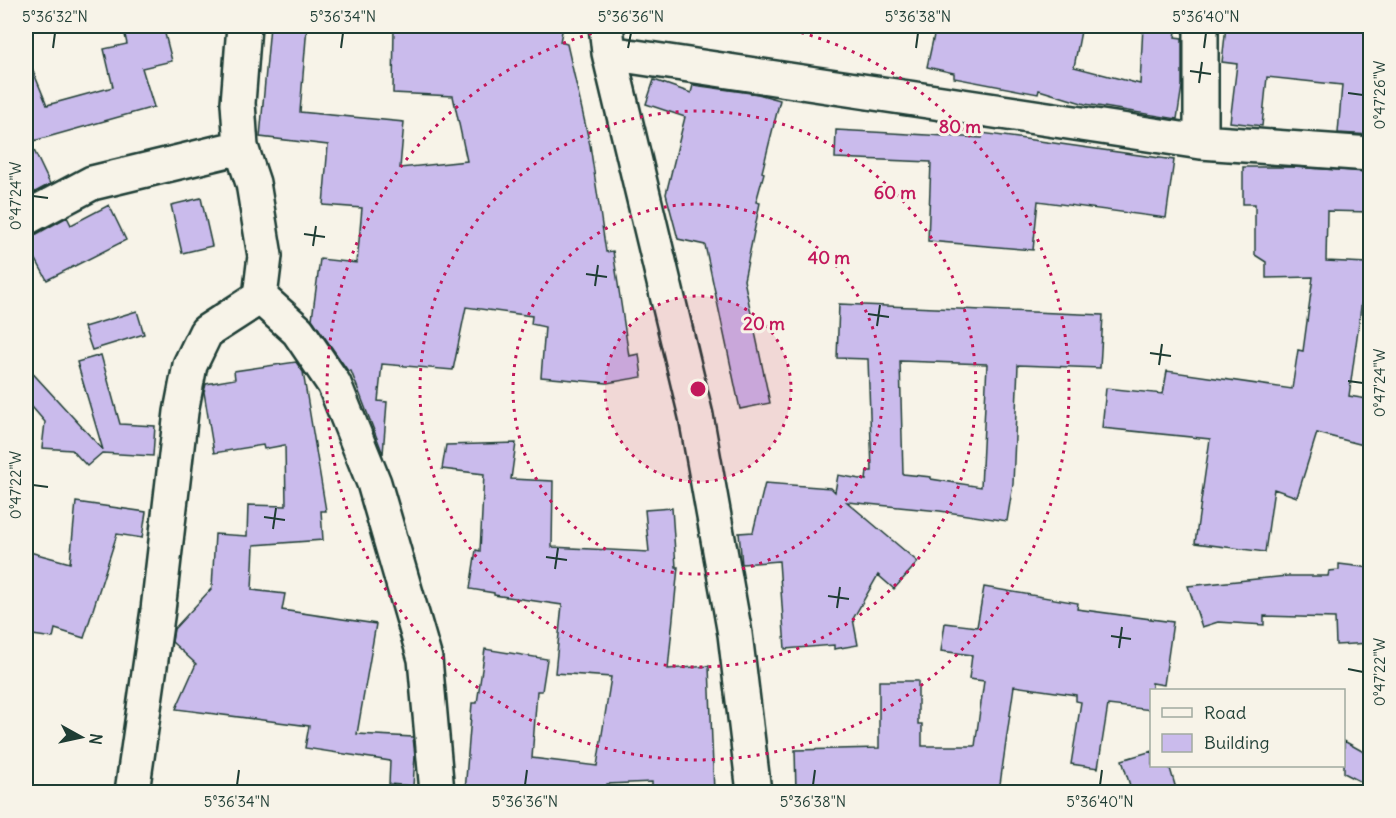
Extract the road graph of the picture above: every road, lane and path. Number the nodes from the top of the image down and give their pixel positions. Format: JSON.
{"nodes":[{"id":1,"x":244,"y":26,"type":"edge"},
{"id":2,"x":1200,"y":26,"type":"edge"},
{"id":3,"x":607,"y":39,"type":"edge"},
{"id":4,"x":1201,"y":142,"type":"junction"},
{"id":5,"x":241,"y":147,"type":"junction"},
{"id":6,"x":1371,"y":154,"type":"edge"},
{"id":7,"x":26,"y":218,"type":"edge"},
{"id":8,"x":260,"y":297,"type":"junction"},
{"id":9,"x":132,"y":792,"type":"edge"},
{"id":10,"x":437,"y":792,"type":"edge"},
{"id":11,"x":754,"y":792,"type":"edge"}],
"edges":[{"from":1,"to":5,"type":"street"},
{"from":2,"to":4,"type":"street"},
{"from":3,"to":4,"type":"street"},
{"from":3,"to":11,"type":"street"},
{"from":4,"to":6,"type":"street"},
{"from":5,"to":7,"type":"street"},
{"from":5,"to":8,"type":"street"},
{"from":8,"to":9,"type":"street"},
{"from":8,"to":10,"type":"street"}]}
